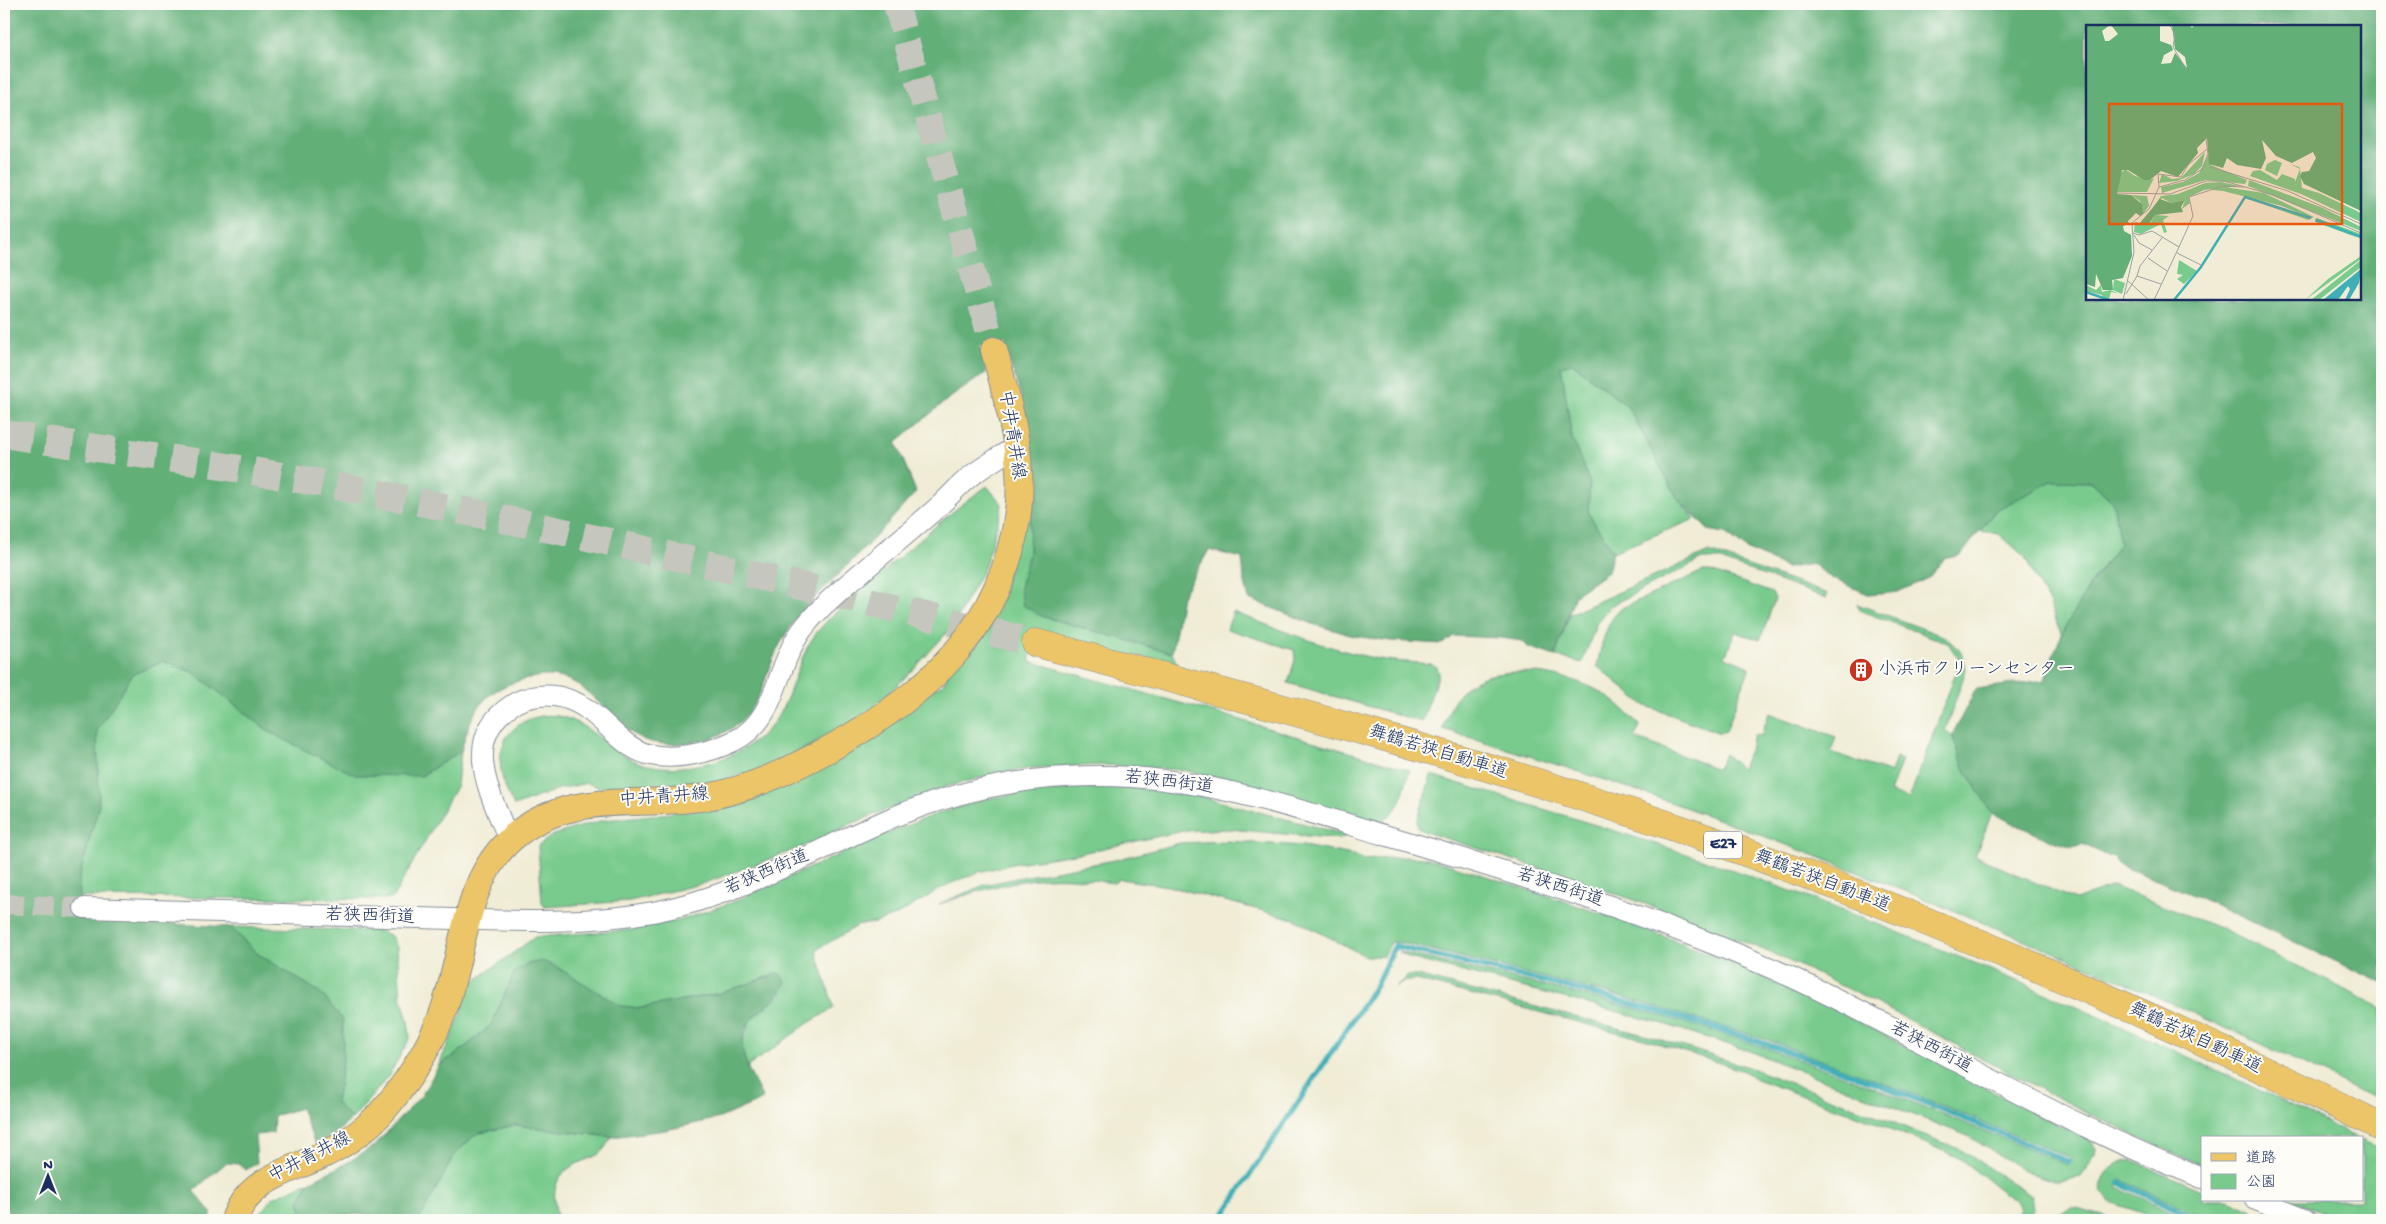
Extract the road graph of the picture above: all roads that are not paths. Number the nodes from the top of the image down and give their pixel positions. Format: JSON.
{"nodes":[{"id":1,"x":994,"y":350,"type":"tunnel mouth"},
{"id":2,"x":1016,"y":446,"type":"junction"},
{"id":3,"x":1036,"y":643,"type":"tunnel mouth"},
{"id":4,"x":509,"y":840,"type":"junction"},
{"id":5,"x":84,"y":908,"type":"tunnel mouth"},
{"id":6,"x":469,"y":919,"type":"junction"},
{"id":7,"x":2382,"y":1127,"type":"edge"},
{"id":8,"x":2201,"y":1178,"type":"edge"},
{"id":9,"x":2261,"y":1202,"type":"edge"},
{"id":10,"x":234,"y":1220,"type":"edge"},
{"id":11,"x":2306,"y":1220,"type":"edge"}],
"edges":[{"from":1,"to":2,"type":"main road","name":"中井青井線"},
{"from":2,"to":4,"type":"main road","name":"中井青井線"},
{"from":2,"to":4,"type":"street"},
{"from":3,"to":7,"type":"highway","name":"舞鶴若狭自動車道","number":"E27"},
{"from":4,"to":6,"type":"main road","name":"中井青井線"},
{"from":5,"to":6,"type":"street","name":"若狭西街道"},
{"from":6,"to":8,"type":"street","name":"若狭西街道"},
{"from":6,"to":10,"type":"main road","name":"中井青井線"},
{"from":9,"to":11,"type":"street"}]}
